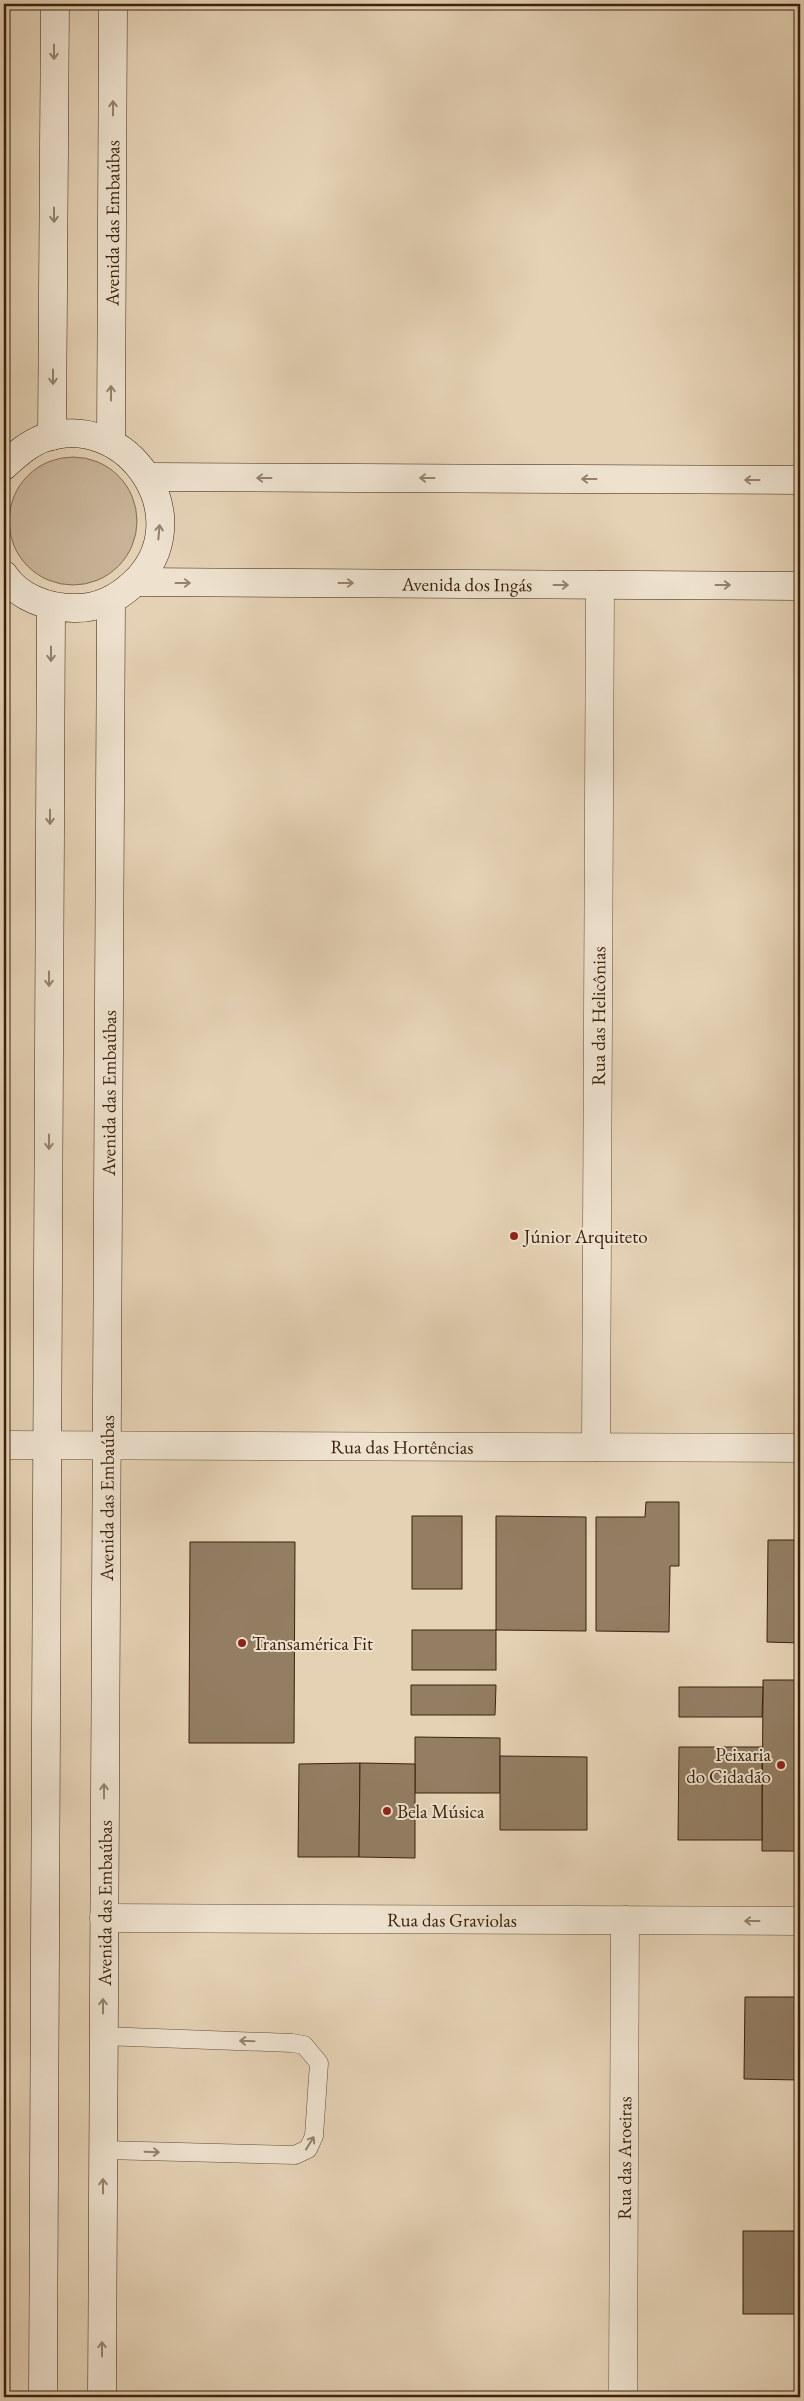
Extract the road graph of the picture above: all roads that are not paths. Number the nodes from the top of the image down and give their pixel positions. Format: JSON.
{"nodes":[{"id":1,"x":54,"y":4,"type":"edge"},
{"id":2,"x":113,"y":4,"type":"edge"},
{"id":3,"x":52,"y":436,"type":"junction"},
{"id":4,"x":111,"y":442,"type":"junction"},
{"id":5,"x":4,"y":466,"type":"edge"},
{"id":6,"x":148,"y":477,"type":"junction"},
{"id":7,"x":800,"y":480,"type":"edge"},
{"id":8,"x":6,"y":579,"type":"edge"},
{"id":9,"x":135,"y":582,"type":"junction"},
{"id":10,"x":600,"y":585,"type":"junction"},
{"id":11,"x":800,"y":586,"type":"edge"},
{"id":12,"x":110,"y":600,"type":"junction"},
{"id":13,"x":51,"y":606,"type":"junction"},
{"id":14,"x":4,"y":1445,"type":"edge"},
{"id":15,"x":47,"y":1445,"type":"junction"},
{"id":16,"x":106,"y":1446,"type":"junction"},
{"id":17,"x":596,"y":1447,"type":"junction"},
{"id":18,"x":800,"y":1448,"type":"edge"},
{"id":19,"x":104,"y":1918,"type":"junction"},
{"id":20,"x":625,"y":1920,"type":"junction"},
{"id":21,"x":800,"y":1921,"type":"edge"},
{"id":22,"x":103,"y":2036,"type":"junction"},
{"id":23,"x":104,"y":2150,"type":"junction"},
{"id":24,"x":43,"y":2397,"type":"edge"},
{"id":25,"x":102,"y":2397,"type":"edge"},
{"id":26,"x":623,"y":2397,"type":"edge"}],
"edges":[{"from":1,"to":3,"type":"street","one_way":true},
{"from":4,"to":2,"type":"street","name":"Avenida das Embaúbas","one_way":true},
{"from":3,"to":4,"type":"street"},
{"from":3,"to":5,"type":"street"},
{"from":4,"to":6,"type":"street"},
{"from":7,"to":6,"type":"street","one_way":true},
{"from":9,"to":6,"type":"street","one_way":true},
{"from":8,"to":13,"type":"street"},
{"from":9,"to":10,"type":"street","name":"Avenida dos Ingás","one_way":true},
{"from":9,"to":12,"type":"street"},
{"from":10,"to":11,"type":"street","name":"Avenida dos Ingás","one_way":true},
{"from":10,"to":17,"type":"street","name":"Rua das Helicônias"},
{"from":12,"to":13,"type":"street"},
{"from":12,"to":16,"type":"street","name":"Avenida das Embaúbas"},
{"from":13,"to":15,"type":"street","one_way":true},
{"from":14,"to":15,"type":"street","name":"Rua das Hortências"},
{"from":15,"to":16,"type":"street","name":"Rua das Hortências"},
{"from":15,"to":24,"type":"street"},
{"from":16,"to":17,"type":"street","name":"Rua das Hortências"},
{"from":19,"to":16,"type":"street","name":"Avenida das Embaúbas","one_way":true},
{"from":17,"to":18,"type":"street","name":"Rua das Hortências"},
{"from":19,"to":20,"type":"street","name":"Rua das Graviolas"},
{"from":22,"to":19,"type":"street","name":"Avenida das Embaúbas","one_way":true},
{"from":21,"to":20,"type":"street","name":"Rua das Graviolas","one_way":true},
{"from":20,"to":26,"type":"street","name":"Rua das Aroeiras"},
{"from":22,"to":23,"type":"street","name":"Avenida das Embaúbas"},
{"from":23,"to":22,"type":"lane","one_way":true},
{"from":25,"to":23,"type":"street","name":"Avenida das Embaúbas","one_way":true}]}
